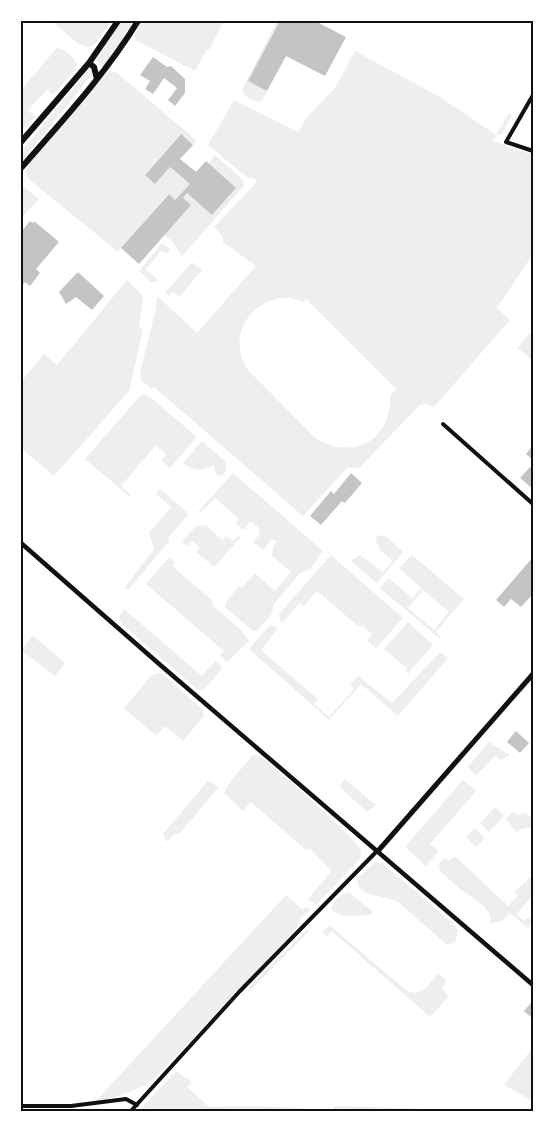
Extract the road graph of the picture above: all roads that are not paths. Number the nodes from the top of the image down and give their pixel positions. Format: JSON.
{"nodes":[{"id":1,"x":118,"y":21,"type":"edge"},
{"id":2,"x":138,"y":21,"type":"edge"},
{"id":3,"x":89,"y":63,"type":"junction"},
{"id":4,"x":97,"y":79,"type":"junction"},
{"id":5,"x":533,"y":95,"type":"edge"},
{"id":6,"x":21,"y":142,"type":"edge"},
{"id":7,"x":533,"y":151,"type":"edge"},
{"id":8,"x":21,"y":168,"type":"edge"},
{"id":9,"x":443,"y":424,"type":"dead end"},
{"id":10,"x":533,"y":504,"type":"edge"},
{"id":11,"x":21,"y":543,"type":"edge"},
{"id":12,"x":533,"y":674,"type":"edge"},
{"id":13,"x":378,"y":851,"type":"junction"},
{"id":14,"x":533,"y":985,"type":"edge"},
{"id":15,"x":137,"y":1105,"type":"junction"},
{"id":16,"x":21,"y":1106,"type":"edge"},
{"id":17,"x":130,"y":1112,"type":"edge"}],
"edges":[{"from":1,"to":3,"type":"main road"},
{"from":2,"to":4,"type":"main road"},
{"from":3,"to":4,"type":"main road"},
{"from":3,"to":6,"type":"main road"},
{"from":4,"to":8,"type":"main road"},
{"from":5,"to":7,"type":"street"},
{"from":9,"to":10,"type":"street"},
{"from":11,"to":13,"type":"street"},
{"from":12,"to":13,"type":"main road"},
{"from":13,"to":14,"type":"street"},
{"from":13,"to":15,"type":"street"},
{"from":15,"to":16,"type":"street"},
{"from":15,"to":17,"type":"street"}]}
